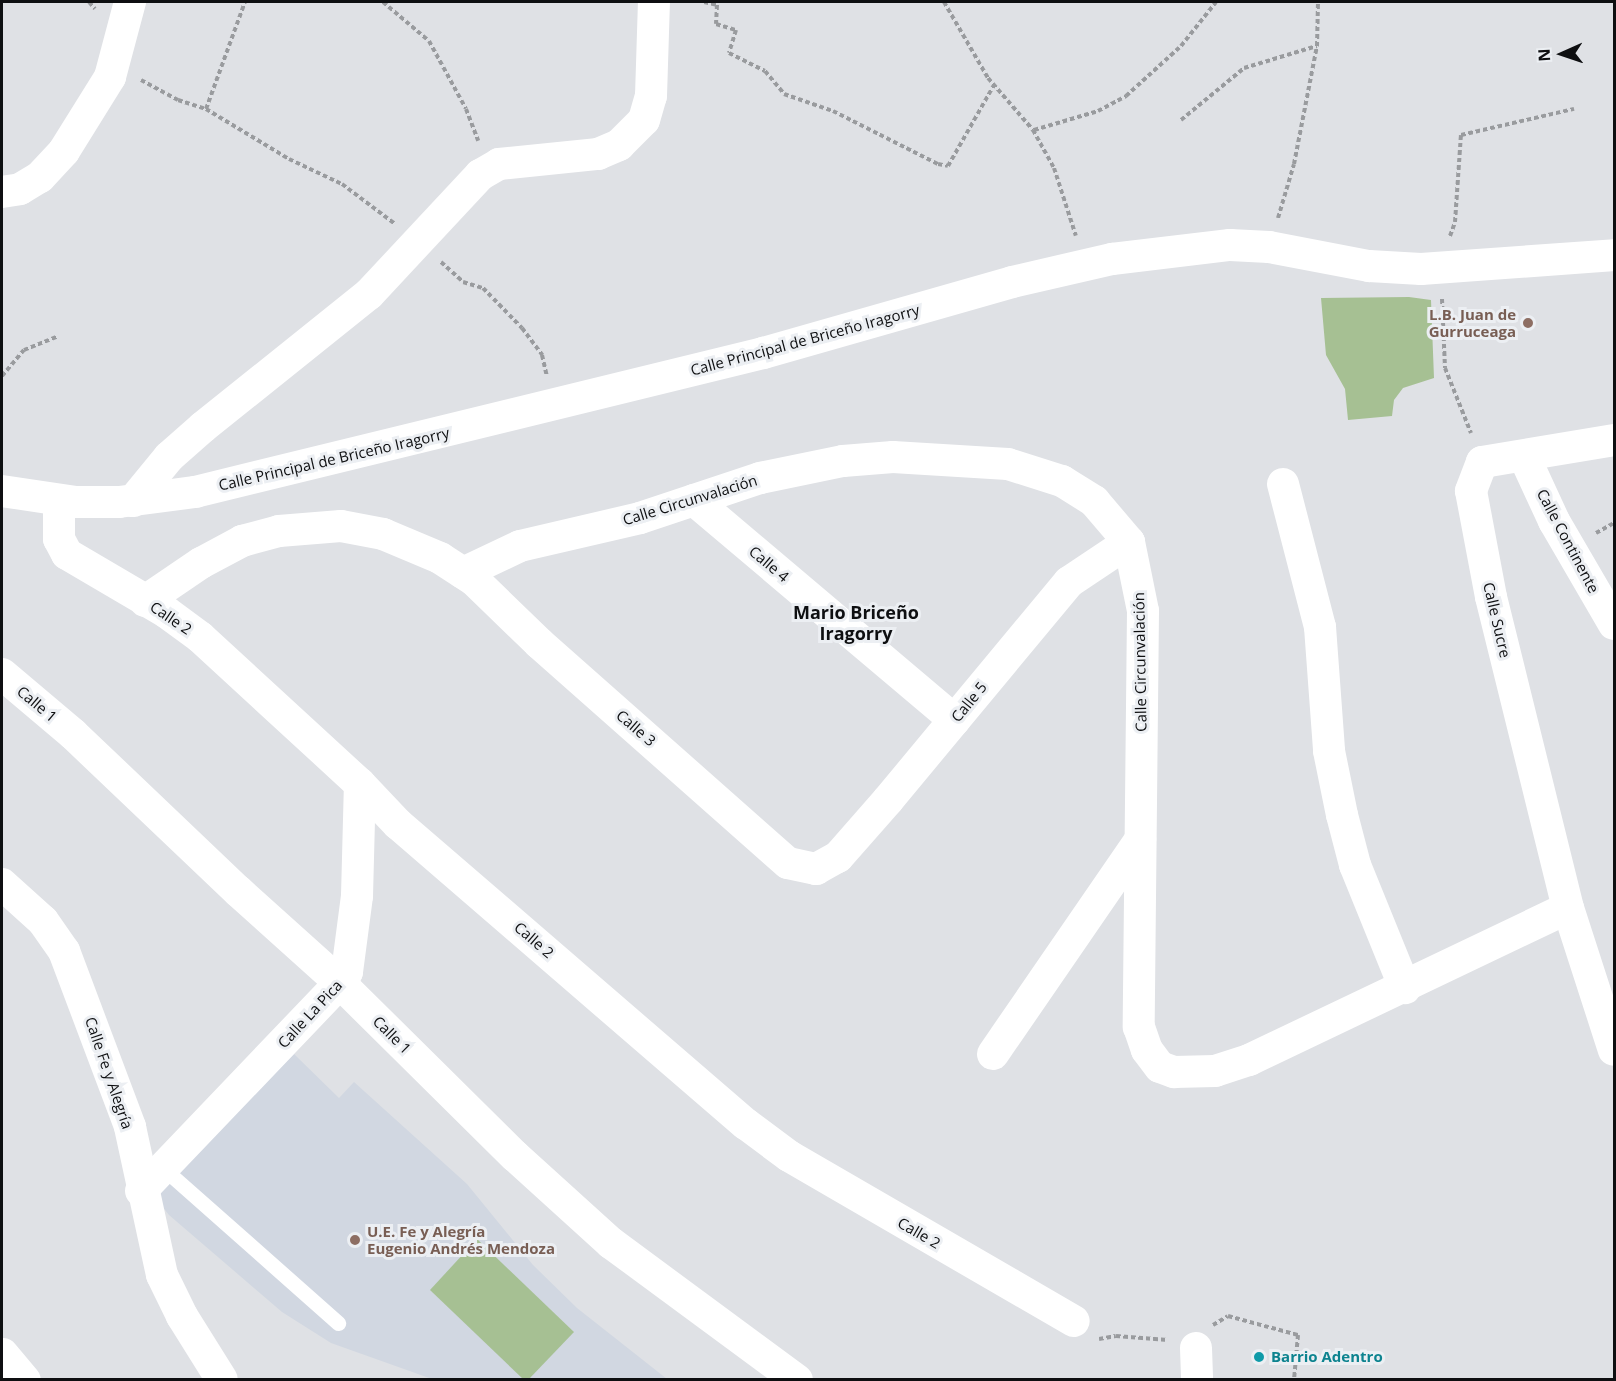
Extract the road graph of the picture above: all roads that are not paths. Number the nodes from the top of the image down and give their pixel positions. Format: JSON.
{"nodes":[{"id":1,"x":130,"y":2,"type":"edge"},
{"id":2,"x":654,"y":2,"type":"edge"},
{"id":3,"x":2,"y":192,"type":"edge"},
{"id":4,"x":1614,"y":255,"type":"edge"},
{"id":5,"x":1614,"y":440,"type":"edge"},
{"id":6,"x":1524,"y":456,"type":"junction"},
{"id":7,"x":1283,"y":484,"type":"dead end"},
{"id":8,"x":2,"y":491,"type":"edge"},
{"id":9,"x":58,"y":500,"type":"junction"},
{"id":10,"x":694,"y":500,"type":"junction"},
{"id":11,"x":133,"y":501,"type":"junction"},
{"id":12,"x":1129,"y":542,"type":"junction"},
{"id":13,"x":463,"y":573,"type":"junction"},
{"id":14,"x":145,"y":601,"type":"junction"},
{"id":15,"x":1614,"y":624,"type":"edge"},
{"id":16,"x":2,"y":674,"type":"edge"},
{"id":17,"x":954,"y":720,"type":"junction"},
{"id":18,"x":360,"y":784,"type":"junction"},
{"id":19,"x":1140,"y":840,"type":"junction"},
{"id":20,"x":816,"y":869,"type":"joint"},
{"id":21,"x":2,"y":884,"type":"edge"},
{"id":22,"x":1568,"y":908,"type":"junction"},
{"id":23,"x":340,"y":983,"type":"junction"},
{"id":24,"x":1405,"y":988,"type":"junction"},
{"id":25,"x":1614,"y":1050,"type":"edge"},
{"id":26,"x":993,"y":1054,"type":"dead end"},
{"id":27,"x":163,"y":1168,"type":"junction"},
{"id":28,"x":141,"y":1191,"type":"junction"},
{"id":29,"x":1074,"y":1321,"type":"road end"},
{"id":30,"x":339,"y":1323,"type":"dead end"},
{"id":31,"x":1196,"y":1348,"type":"road end"},
{"id":32,"x":2,"y":1354,"type":"edge"},
{"id":33,"x":24,"y":1380,"type":"edge"},
{"id":34,"x":222,"y":1380,"type":"edge"},
{"id":35,"x":797,"y":1380,"type":"edge"},
{"id":36,"x":1197,"y":1380,"type":"edge"}],
"edges":[{"from":1,"to":3,"type":"street"},
{"from":2,"to":11,"type":"street"},
{"from":4,"to":11,"type":"street","name":"Calle Principal de Briceño Iragorry"},
{"from":5,"to":6,"type":"street"},
{"from":6,"to":15,"type":"street","name":"Calle Continente"},
{"from":6,"to":22,"type":"street","name":"Calle Sucre"},
{"from":7,"to":24,"type":"street"},
{"from":8,"to":9,"type":"street","name":"Calle Principal de Briceño Iragorry"},
{"from":9,"to":11,"type":"street","name":"Calle Principal de Briceño Iragorry"},
{"from":9,"to":14,"type":"street","name":"Calle 2"},
{"from":10,"to":12,"type":"street","name":"Calle Circunvalación"},
{"from":10,"to":13,"type":"street","name":"Calle Circunvalación"},
{"from":10,"to":17,"type":"street","name":"Calle 4"},
{"from":12,"to":17,"type":"street","name":"Calle 5"},
{"from":12,"to":19,"type":"street","name":"Calle Circunvalación"},
{"from":13,"to":14,"type":"street"},
{"from":13,"to":20,"type":"street","name":"Calle 3"},
{"from":14,"to":18,"type":"street","name":"Calle 2"},
{"from":16,"to":23,"type":"street","name":"Calle 1"},
{"from":17,"to":20,"type":"street","name":"Calle 5"},
{"from":18,"to":23,"type":"street","name":"Calle La Pica"},
{"from":18,"to":29,"type":"street","name":"Calle 2"},
{"from":19,"to":24,"type":"street","name":"Calle Circunvalación"},
{"from":19,"to":26,"type":"street"},
{"from":21,"to":28,"type":"street","name":"Calle Fe y Alegría"},
{"from":22,"to":24,"type":"street","name":"Calle Circunvalación"},
{"from":22,"to":25,"type":"street","name":"Calle Sucre"},
{"from":23,"to":27,"type":"street","name":"Calle La Pica"},
{"from":23,"to":35,"type":"street","name":"Calle 1"},
{"from":27,"to":28,"type":"street","name":"Calle La Pica"},
{"from":27,"to":30,"type":"lane"},
{"from":28,"to":34,"type":"street","name":"Calle Fe y Alegría"},
{"from":31,"to":36,"type":"street"},
{"from":32,"to":33,"type":"main road"}]}
